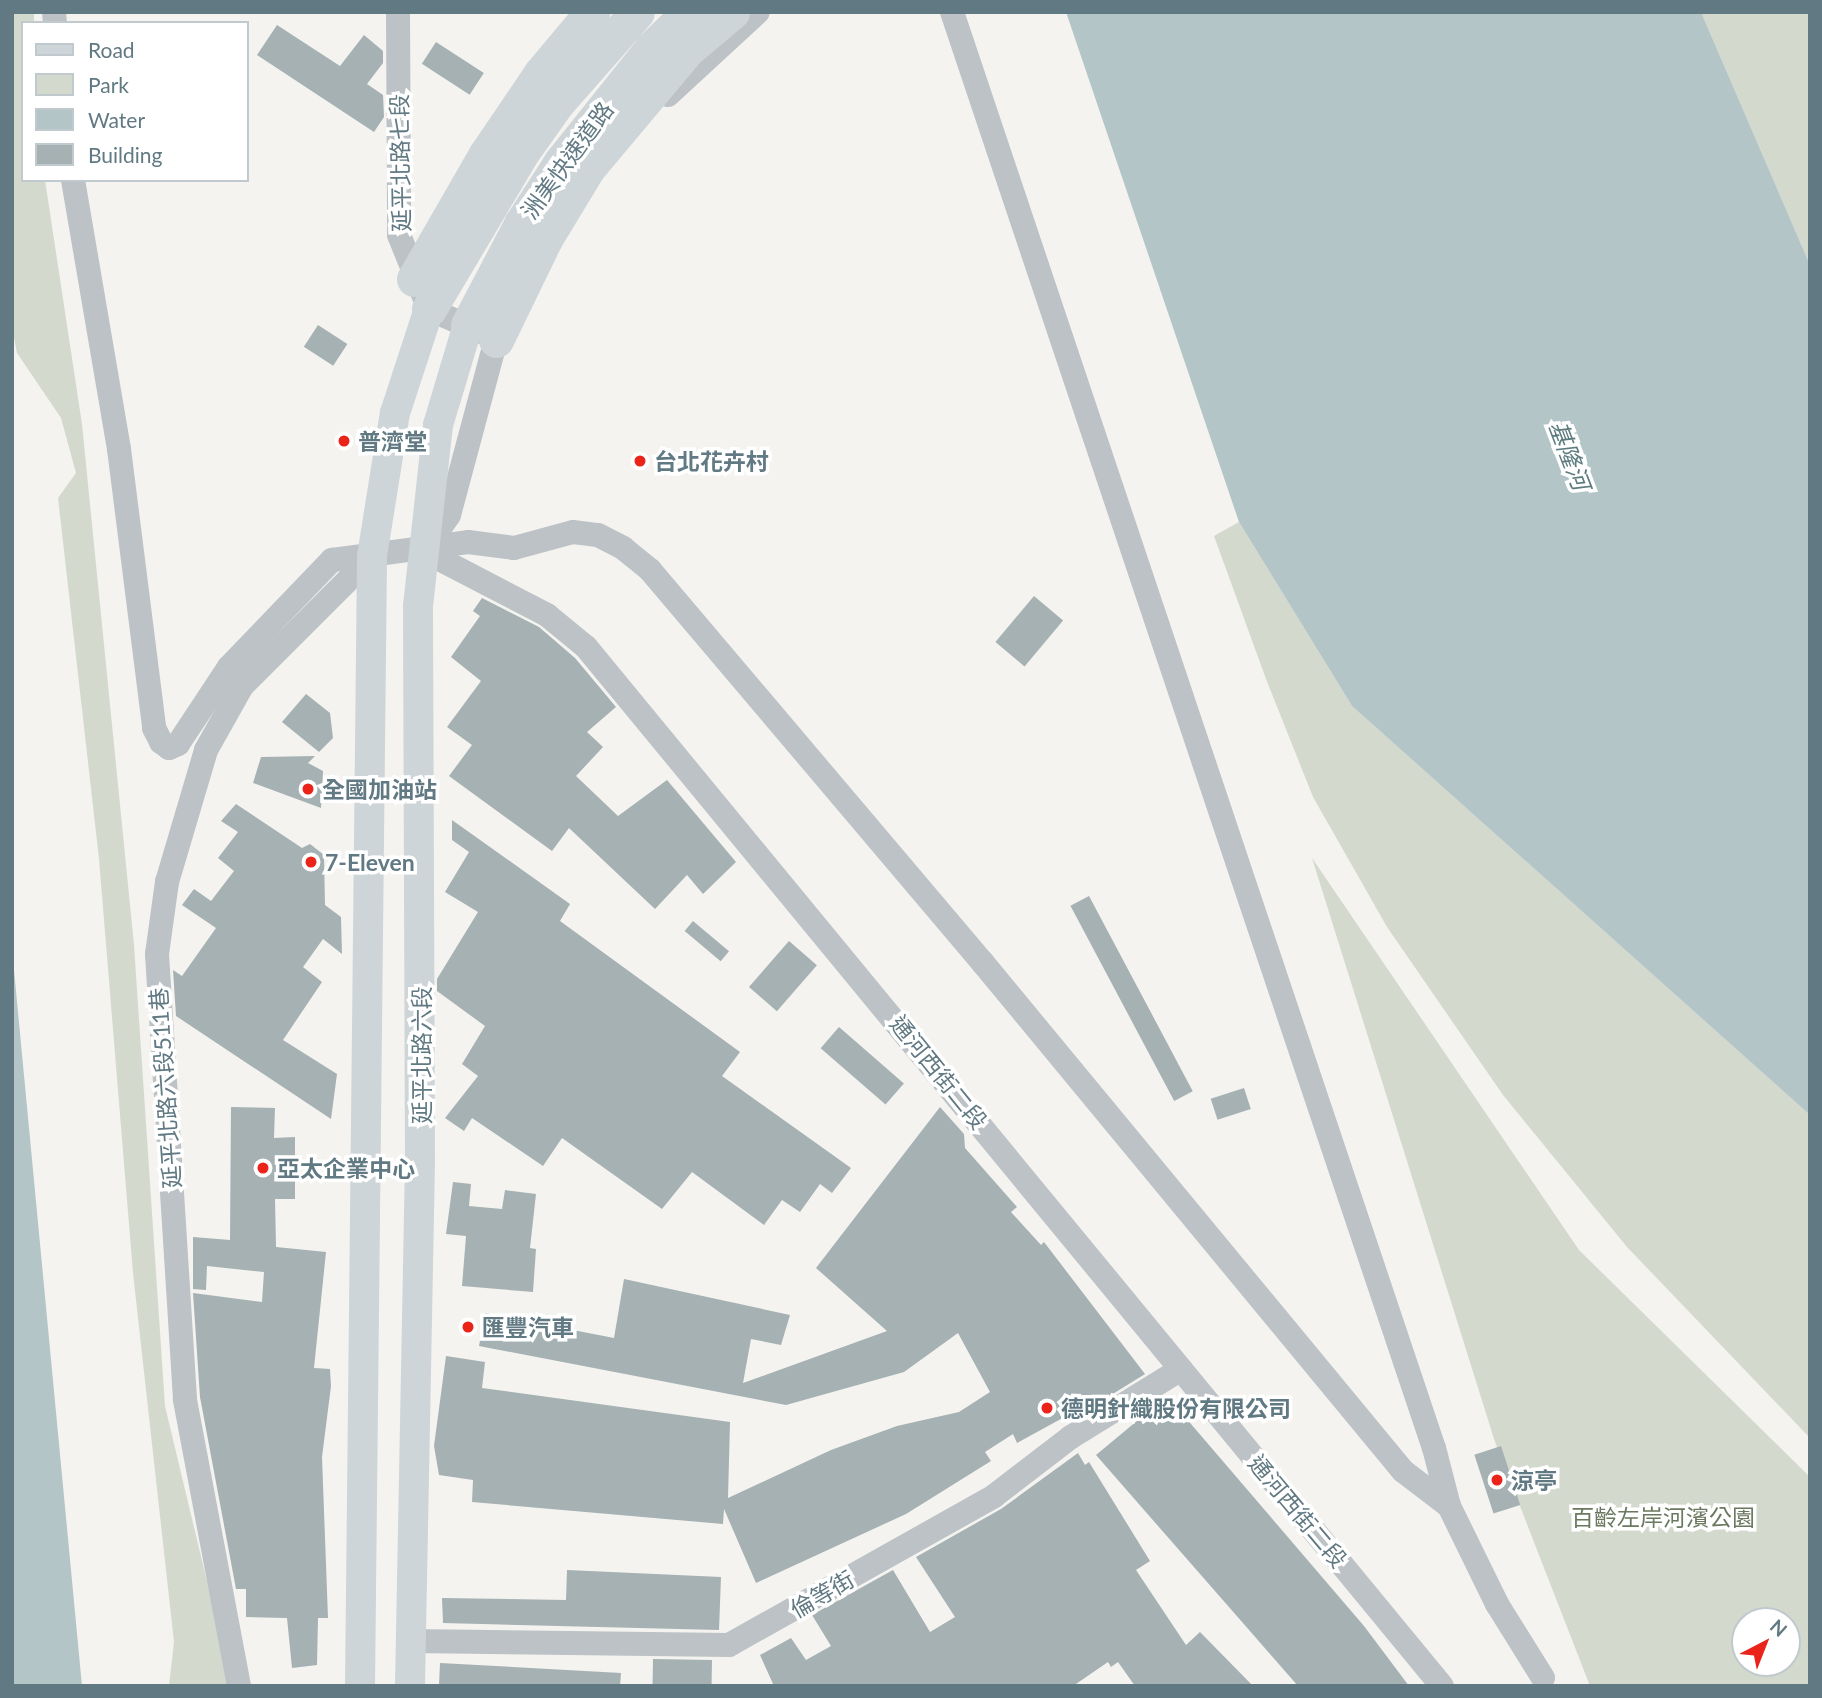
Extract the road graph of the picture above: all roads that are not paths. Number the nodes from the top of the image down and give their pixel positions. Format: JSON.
{"nodes":[{"id":1,"x":398,"y":12,"type":"edge"},
{"id":2,"x":574,"y":12,"type":"edge"},
{"id":3,"x":592,"y":12,"type":"edge"},
{"id":4,"x":638,"y":12,"type":"edge"},
{"id":5,"x":690,"y":12,"type":"edge"},
{"id":6,"x":732,"y":12,"type":"edge"},
{"id":7,"x":758,"y":12,"type":"edge"},
{"id":8,"x":952,"y":12,"type":"edge"},
{"id":9,"x":545,"y":95,"type":"junction"},
{"id":10,"x":597,"y":135,"type":"junction"},
{"id":11,"x":73,"y":182,"type":"edge"},
{"id":12,"x":421,"y":294,"type":"junction"},
{"id":13,"x":482,"y":332,"type":"junction"},
{"id":14,"x":424,"y":551,"type":"junction"},
{"id":15,"x":372,"y":556,"type":"junction"},
{"id":16,"x":1181,"y":1369,"type":"junction"},
{"id":17,"x":1449,"y":1506,"type":"junction"},
{"id":18,"x":410,"y":1641,"type":"junction"},
{"id":19,"x":1543,"y":1678,"type":"dead end"},
{"id":20,"x":239,"y":1686,"type":"edge"},
{"id":21,"x":360,"y":1686,"type":"edge"},
{"id":22,"x":410,"y":1686,"type":"edge"},
{"id":23,"x":1442,"y":1686,"type":"edge"}],
"edges":[{"from":1,"to":12,"type":"street","name":"延平北路七段"},
{"from":2,"to":12,"type":"street"},
{"from":3,"to":9,"type":"highway"},
{"from":4,"to":9,"type":"highway","name":"洲美快速道路"},
{"from":5,"to":10,"type":"highway","name":"洲美快速道路"},
{"from":6,"to":10,"type":"highway"},
{"from":7,"to":13,"type":"street"},
{"from":8,"to":17,"type":"street"},
{"from":9,"to":12,"type":"highway","name":"洲美快速道路"},
{"from":10,"to":13,"type":"highway","name":"洲美快速道路"},
{"from":11,"to":15,"type":"street"},
{"from":12,"to":13,"type":"street"},
{"from":12,"to":15,"type":"main road"},
{"from":13,"to":14,"type":"main road"},
{"from":14,"to":15,"type":"street"},
{"from":14,"to":16,"type":"street","name":"通河西街二段"},
{"from":14,"to":17,"type":"street"},
{"from":14,"to":18,"type":"main road","name":"延平北路六段"},
{"from":15,"to":20,"type":"street","name":"延平北路六段511巷"},
{"from":15,"to":21,"type":"main road"},
{"from":16,"to":18,"type":"street","name":"倫等街"},
{"from":16,"to":23,"type":"street","name":"通河西街二段"},
{"from":17,"to":19,"type":"street"},
{"from":18,"to":22,"type":"main road","name":"延平北路六段"}]}
